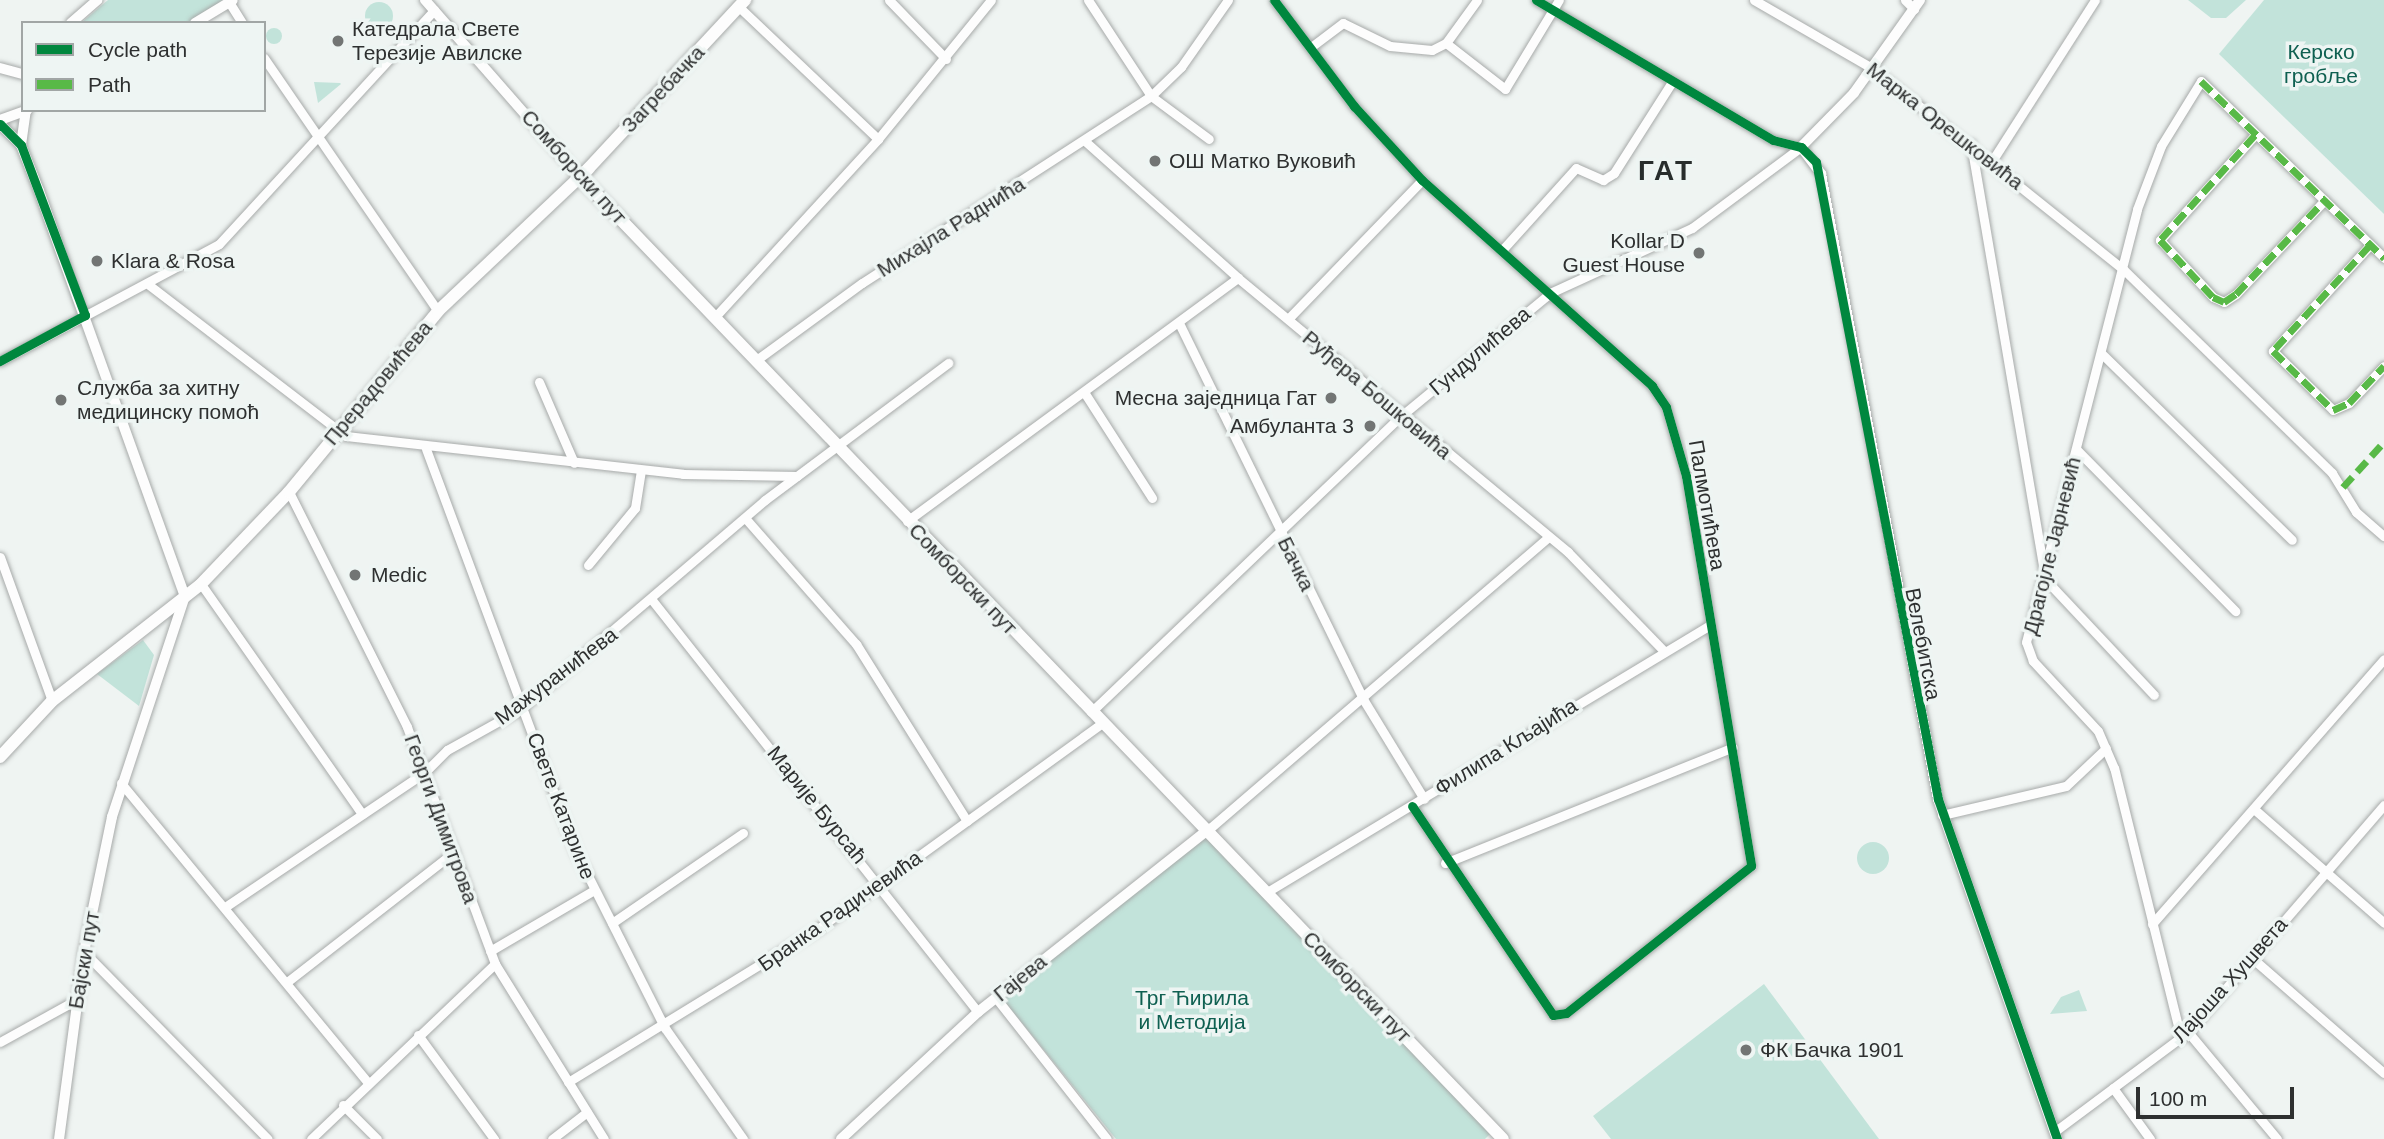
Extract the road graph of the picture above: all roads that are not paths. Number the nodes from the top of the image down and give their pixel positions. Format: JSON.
{"nodes":[{"id":1,"x":97,"y":0,"type":"edge"},
{"id":2,"x":425,"y":0,"type":"edge"},
{"id":3,"x":889,"y":0,"type":"edge"},
{"id":4,"x":991,"y":0,"type":"edge"},
{"id":5,"x":1088,"y":0,"type":"edge"},
{"id":6,"x":1228,"y":0,"type":"edge"},
{"id":7,"x":1274,"y":0,"type":"edge"},
{"id":8,"x":1477,"y":0,"type":"edge"},
{"id":9,"x":1536,"y":0,"type":"edge"},
{"id":10,"x":1559,"y":0,"type":"edge"},
{"id":11,"x":1754,"y":0,"type":"edge"},
{"id":12,"x":1905,"y":0,"type":"edge"},
{"id":13,"x":2095,"y":0,"type":"edge"},
{"id":14,"x":231,"y":1,"type":"edge"},
{"id":15,"x":742,"y":4,"type":"edge"},
{"id":16,"x":1917,"y":4,"type":"edge"},
{"id":17,"x":434,"y":10,"type":"junction"},
{"id":18,"x":1554,"y":10,"type":"junction"},
{"id":19,"x":73,"y":21,"type":"edge"},
{"id":20,"x":198,"y":21,"type":"edge"},
{"id":21,"x":241,"y":21,"type":"edge"},
{"id":22,"x":1446,"y":43,"type":"junction"},
{"id":23,"x":1311,"y":47,"type":"junction"},
{"id":24,"x":946,"y":59,"type":"junction"},
{"id":25,"x":266,"y":61,"type":"edge"},
{"id":26,"x":0,"y":67,"type":"edge"},
{"id":27,"x":1872,"y":68,"type":"junction"},
{"id":28,"x":21,"y":70,"type":"edge"},
{"id":29,"x":1672,"y":82,"type":"junction"},
{"id":30,"x":1151,"y":96,"type":"junction"},
{"id":31,"x":25,"y":112,"type":"edge"},
{"id":32,"x":27,"y":112,"type":"edge"},
{"id":33,"x":0,"y":122,"type":"edge"},
{"id":34,"x":2255,"y":135,"type":"junction"},
{"id":35,"x":878,"y":139,"type":"junction"},
{"id":36,"x":1209,"y":139,"type":"dead end"},
{"id":37,"x":316,"y":140,"type":"junction"},
{"id":38,"x":1086,"y":142,"type":"junction"},
{"id":39,"x":1971,"y":144,"type":"junction"},
{"id":40,"x":21,"y":145,"type":"junction"},
{"id":41,"x":1801,"y":147,"type":"junction"},
{"id":42,"x":1992,"y":161,"type":"junction"},
{"id":43,"x":580,"y":177,"type":"junction"},
{"id":44,"x":1422,"y":180,"type":"junction"},
{"id":45,"x":2325,"y":200,"type":"junction"},
{"id":46,"x":2370,"y":244,"type":"junction"},
{"id":47,"x":1503,"y":249,"type":"junction"},
{"id":48,"x":2384,"y":258,"type":"edge"},
{"id":49,"x":2123,"y":269,"type":"junction"},
{"id":50,"x":1238,"y":278,"type":"junction"},
{"id":51,"x":149,"y":285,"type":"junction"},
{"id":52,"x":1550,"y":293,"type":"junction"},
{"id":53,"x":438,"y":311,"type":"junction"},
{"id":54,"x":85,"y":315,"type":"junction"},
{"id":55,"x":714,"y":318,"type":"junction"},
{"id":56,"x":1287,"y":318,"type":"junction"},
{"id":57,"x":1180,"y":323,"type":"junction"},
{"id":58,"x":2101,"y":353,"type":"junction"},
{"id":59,"x":0,"y":361,"type":"edge"},
{"id":60,"x":755,"y":361,"type":"junction"},
{"id":61,"x":948,"y":363,"type":"dead end"},
{"id":62,"x":2384,"y":366,"type":"edge"},
{"id":63,"x":539,"y":382,"type":"dead end"},
{"id":64,"x":1084,"y":392,"type":"junction"},
{"id":65,"x":1401,"y":416,"type":"junction"},
{"id":66,"x":338,"y":431,"type":"junction"},
{"id":67,"x":836,"y":445,"type":"junction"},
{"id":68,"x":426,"y":449,"type":"junction"},
{"id":69,"x":2077,"y":450,"type":"junction"},
{"id":70,"x":573,"y":463,"type":"junction"},
{"id":71,"x":641,"y":470,"type":"junction"},
{"id":72,"x":797,"y":476,"type":"junction"},
{"id":73,"x":289,"y":492,"type":"junction"},
{"id":74,"x":1152,"y":498,"type":"dead end"},
{"id":75,"x":746,"y":519,"type":"junction"},
{"id":76,"x":907,"y":521,"type":"junction"},
{"id":77,"x":1280,"y":532,"type":"junction"},
{"id":78,"x":2036,"y":534,"type":"junction"},
{"id":79,"x":2055,"y":536,"type":"junction"},
{"id":80,"x":2384,"y":536,"type":"edge"},
{"id":81,"x":1549,"y":537,"type":"junction"},
{"id":82,"x":2292,"y":540,"type":"dead end"},
{"id":83,"x":0,"y":557,"type":"edge"},
{"id":84,"x":588,"y":565,"type":"dead end"},
{"id":85,"x":2045,"y":579,"type":"junction"},
{"id":86,"x":201,"y":584,"type":"junction"},
{"id":87,"x":185,"y":596,"type":"junction"},
{"id":88,"x":652,"y":600,"type":"junction"},
{"id":89,"x":2235,"y":611,"type":"dead end"},
{"id":90,"x":1710,"y":625,"type":"junction"},
{"id":91,"x":1664,"y":651,"type":"junction"},
{"id":92,"x":2384,"y":659,"type":"edge"},
{"id":93,"x":2154,"y":695,"type":"dead end"},
{"id":94,"x":1363,"y":699,"type":"junction"},
{"id":95,"x":52,"y":701,"type":"junction"},
{"id":96,"x":523,"y":706,"type":"junction"},
{"id":97,"x":1091,"y":712,"type":"junction"},
{"id":98,"x":1102,"y":723,"type":"junction"},
{"id":99,"x":1733,"y":747,"type":"junction"},
{"id":100,"x":2106,"y":748,"type":"junction"},
{"id":101,"x":2,"y":750,"type":"edge"},
{"id":102,"x":424,"y":773,"type":"junction"},
{"id":103,"x":121,"y":783,"type":"junction"},
{"id":104,"x":1424,"y":799,"type":"junction"},
{"id":105,"x":2384,"y":805,"type":"edge"},
{"id":106,"x":1412,"y":806,"type":"junction"},
{"id":107,"x":2254,"y":808,"type":"junction"},
{"id":108,"x":362,"y":814,"type":"junction"},
{"id":109,"x":1942,"y":815,"type":"junction"},
{"id":110,"x":967,"y":821,"type":"junction"},
{"id":111,"x":1209,"y":829,"type":"junction"},
{"id":112,"x":743,"y":833,"type":"dead end"},
{"id":113,"x":454,"y":852,"type":"junction"},
{"id":114,"x":1445,"y":863,"type":"junction"},
{"id":115,"x":2326,"y":873,"type":"junction"},
{"id":116,"x":881,"y":884,"type":"junction"},
{"id":117,"x":594,"y":890,"type":"junction"},
{"id":118,"x":1267,"y":892,"type":"junction"},
{"id":119,"x":225,"y":907,"type":"junction"},
{"id":120,"x":612,"y":923,"type":"junction"},
{"id":121,"x":2384,"y":923,"type":"edge"},
{"id":122,"x":2152,"y":924,"type":"junction"},
{"id":123,"x":490,"y":951,"type":"junction"},
{"id":124,"x":84,"y":952,"type":"junction"},
{"id":125,"x":2252,"y":958,"type":"junction"},
{"id":126,"x":495,"y":964,"type":"junction"},
{"id":127,"x":287,"y":982,"type":"junction"},
{"id":128,"x":996,"y":998,"type":"junction"},
{"id":129,"x":76,"y":1000,"type":"junction"},
{"id":130,"x":978,"y":1012,"type":"junction"},
{"id":131,"x":665,"y":1028,"type":"junction"},
{"id":132,"x":418,"y":1035,"type":"junction"},
{"id":133,"x":2185,"y":1035,"type":"junction"},
{"id":134,"x":0,"y":1042,"type":"edge"},
{"id":135,"x":2384,"y":1073,"type":"edge"},
{"id":136,"x":367,"y":1081,"type":"junction"},
{"id":137,"x":568,"y":1082,"type":"junction"},
{"id":138,"x":2113,"y":1088,"type":"junction"},
{"id":139,"x":343,"y":1105,"type":"junction"},
{"id":140,"x":587,"y":1112,"type":"junction"},
{"id":141,"x":2055,"y":1136,"type":"edge"},
{"id":142,"x":1501,"y":1138,"type":"edge"},
{"id":143,"x":59,"y":1139,"type":"edge"},
{"id":144,"x":268,"y":1139,"type":"edge"},
{"id":145,"x":311,"y":1139,"type":"edge"},
{"id":146,"x":377,"y":1139,"type":"edge"},
{"id":147,"x":494,"y":1139,"type":"edge"},
{"id":148,"x":552,"y":1139,"type":"edge"},
{"id":149,"x":604,"y":1139,"type":"edge"},
{"id":150,"x":743,"y":1139,"type":"edge"},
{"id":151,"x":841,"y":1139,"type":"edge"},
{"id":152,"x":1107,"y":1139,"type":"edge"},
{"id":153,"x":2150,"y":1139,"type":"edge"},
{"id":154,"x":2277,"y":1139,"type":"edge"}],
"edges":[{"from":1,"to":19,"type":"street"},
{"from":2,"to":17,"type":"street","name":"Сомборски пут"},
{"from":3,"to":24,"type":"street"},
{"from":4,"to":24,"type":"street"},
{"from":5,"to":30,"type":"street"},
{"from":6,"to":30,"type":"street","name":"Михајла Раднића"},
{"from":7,"to":23,"type":"street","name":"Палмотићева"},
{"from":8,"to":22,"type":"street"},
{"from":9,"to":18,"type":"street"},
{"from":10,"to":18,"type":"street"},
{"from":11,"to":27,"type":"street","name":"Марка Орешковића"},
{"from":12,"to":16,"type":"street"},
{"from":13,"to":42,"type":"street"},
{"from":14,"to":20,"type":"street"},
{"from":14,"to":21,"type":"street"},
{"from":15,"to":35,"type":"street"},
{"from":15,"to":43,"type":"main road","name":"Загребачка"},
{"from":16,"to":27,"type":"street","name":"Гундулићева"},
{"from":17,"to":37,"type":"street"},
{"from":17,"to":43,"type":"street","name":"Сомборски пут"},
{"from":18,"to":22,"type":"street"},
{"from":18,"to":29,"type":"street"},
{"from":22,"to":23,"type":"street"},
{"from":23,"to":44,"type":"street","name":"Палмотићева"},
{"from":24,"to":35,"type":"street"},
{"from":25,"to":37,"type":"street"},
{"from":26,"to":28,"type":"street"},
{"from":27,"to":39,"type":"street","name":"Марка Орешковића"},
{"from":27,"to":41,"type":"street","name":"Гундулићева"},
{"from":29,"to":41,"type":"street"},
{"from":29,"to":47,"type":"street"},
{"from":30,"to":36,"type":"street"},
{"from":30,"to":38,"type":"street","name":"Михајла Раднића"},
{"from":31,"to":33,"type":"street"},
{"from":32,"to":40,"type":"street"},
{"from":33,"to":40,"type":"street"},
{"from":34,"to":45,"type":"street"},
{"from":34,"to":45,"type":"street"},
{"from":34,"to":49,"type":"street","name":"Драгојле Јарневић"},
{"from":35,"to":55,"type":"street"},
{"from":37,"to":51,"type":"street"},
{"from":37,"to":53,"type":"street"},
{"from":38,"to":50,"type":"street","name":"Руђера Бошковића"},
{"from":38,"to":60,"type":"street","name":"Михајла Раднића"},
{"from":39,"to":42,"type":"street","name":"Марка Орешковића"},
{"from":39,"to":78,"type":"street"},
{"from":40,"to":54,"type":"street"},
{"from":41,"to":52,"type":"street","name":"Гундулићева"},
{"from":41,"to":109,"type":"street","name":"Велебитска"},
{"from":42,"to":49,"type":"street","name":"Марка Орешковића"},
{"from":43,"to":53,"type":"main road","name":"Прерадовићева"},
{"from":43,"to":55,"type":"main road","name":"Сомборски пут"},
{"from":44,"to":47,"type":"street","name":"Палмотићева"},
{"from":44,"to":56,"type":"street"},
{"from":45,"to":46,"type":"street"},
{"from":46,"to":48,"type":"street"},
{"from":46,"to":62,"type":"street"},
{"from":47,"to":52,"type":"street","name":"Палмотићева"},
{"from":49,"to":58,"type":"street","name":"Драгојле Јарневић"},
{"from":49,"to":80,"type":"street","name":"Марка Орешковића"},
{"from":50,"to":56,"type":"street","name":"Руђера Бошковића"},
{"from":50,"to":57,"type":"street"},
{"from":51,"to":54,"type":"street"},
{"from":51,"to":66,"type":"street"},
{"from":52,"to":65,"type":"street","name":"Гундулићева"},
{"from":52,"to":90,"type":"street","name":"Палмотићева"},
{"from":53,"to":66,"type":"main road","name":"Прерадовићева"},
{"from":54,"to":59,"type":"street"},
{"from":54,"to":87,"type":"street"},
{"from":55,"to":60,"type":"main road","name":"Сомборски пут"},
{"from":56,"to":65,"type":"street","name":"Руђера Бошковића"},
{"from":57,"to":64,"type":"street"},
{"from":57,"to":77,"type":"street","name":"Бачка"},
{"from":58,"to":69,"type":"street","name":"Драгојле Јарневић"},
{"from":58,"to":82,"type":"street"},
{"from":60,"to":67,"type":"main road","name":"Сомборски пут"},
{"from":61,"to":67,"type":"street","name":"Мажуранићева"},
{"from":63,"to":70,"type":"street"},
{"from":64,"to":74,"type":"street"},
{"from":64,"to":76,"type":"street"},
{"from":65,"to":77,"type":"street","name":"Гундулићева"},
{"from":65,"to":81,"type":"street","name":"Руђера Бошковића"},
{"from":66,"to":68,"type":"street"},
{"from":66,"to":73,"type":"main road","name":"Прерадовићева"},
{"from":67,"to":72,"type":"street","name":"Мажуранићева"},
{"from":67,"to":76,"type":"main road","name":"Сомборски пут"},
{"from":68,"to":70,"type":"street"},
{"from":68,"to":96,"type":"street","name":"Свете Катарине"},
{"from":69,"to":79,"type":"street","name":"Драгојле Јарневић"},
{"from":69,"to":89,"type":"street"},
{"from":70,"to":71,"type":"street"},
{"from":71,"to":72,"type":"street"},
{"from":71,"to":84,"type":"street"},
{"from":72,"to":75,"type":"street","name":"Мажуранићева"},
{"from":73,"to":86,"type":"main road","name":"Прерадовићева"},
{"from":73,"to":102,"type":"street","name":"Георги Димитрова"},
{"from":75,"to":88,"type":"street","name":"Мажуранићева"},
{"from":75,"to":110,"type":"street"},
{"from":76,"to":97,"type":"main road","name":"Сомборски пут"},
{"from":77,"to":94,"type":"street","name":"Бачка"},
{"from":77,"to":97,"type":"street","name":"Гундулићева"},
{"from":78,"to":79,"type":"street"},
{"from":78,"to":85,"type":"street"},
{"from":79,"to":85,"type":"street","name":"Драгојле Јарневић"},
{"from":81,"to":91,"type":"street","name":"Руђера Бошковића"},
{"from":81,"to":94,"type":"street"},
{"from":83,"to":95,"type":"street"},
{"from":85,"to":93,"type":"street"},
{"from":85,"to":100,"type":"street","name":"Драгојле Јарневић"},
{"from":86,"to":87,"type":"main road","name":"Прерадовићева"},
{"from":86,"to":108,"type":"street"},
{"from":87,"to":95,"type":"main road","name":"Прерадовићева"},
{"from":87,"to":103,"type":"street","name":"Бајски пут"},
{"from":88,"to":96,"type":"street","name":"Мажуранићева"},
{"from":88,"to":116,"type":"street","name":"Марије Бурсаћ"},
{"from":90,"to":91,"type":"street","name":"Филипа Кљајића"},
{"from":90,"to":99,"type":"street","name":"Палмотићева"},
{"from":91,"to":104,"type":"street","name":"Филипа Кљајића"},
{"from":92,"to":107,"type":"street"},
{"from":94,"to":104,"type":"street","name":"Бачка"},
{"from":94,"to":111,"type":"street"},
{"from":95,"to":101,"type":"main road","name":"Прерадовићева"},
{"from":96,"to":102,"type":"street","name":"Мажуранићева"},
{"from":96,"to":117,"type":"street","name":"Свете Катарине"},
{"from":97,"to":98,"type":"main road","name":"Сомборски пут"},
{"from":98,"to":110,"type":"street","name":"Бранка Радичевића"},
{"from":98,"to":111,"type":"main road","name":"Сомборски пут"},
{"from":99,"to":114,"type":"street"},
{"from":99,"to":114,"type":"street","name":"Палмотићева"},
{"from":100,"to":109,"type":"street"},
{"from":100,"to":122,"type":"street","name":"Драгојле Јарневић"},
{"from":102,"to":108,"type":"street","name":"Мажуранићева"},
{"from":102,"to":113,"type":"street","name":"Георги Димитрова"},
{"from":103,"to":119,"type":"street"},
{"from":103,"to":124,"type":"street","name":"Бајски пут"},
{"from":104,"to":106,"type":"street","name":"Филипа Кљајића"},
{"from":105,"to":115,"type":"street","name":"Лајоша Хушвета"},
{"from":106,"to":114,"type":"street"},
{"from":106,"to":118,"type":"street","name":"Филипа Кљајића"},
{"from":107,"to":115,"type":"street"},
{"from":107,"to":122,"type":"street"},
{"from":108,"to":119,"type":"street","name":"Мажуранићева"},
{"from":109,"to":141,"type":"street","name":"Велебитска"},
{"from":110,"to":116,"type":"street","name":"Бранка Радичевића"},
{"from":111,"to":118,"type":"main road","name":"Сомборски пут"},
{"from":111,"to":128,"type":"street","name":"Гајева"},
{"from":112,"to":120,"type":"street"},
{"from":113,"to":123,"type":"street","name":"Георги Димитрова"},
{"from":113,"to":127,"type":"street"},
{"from":115,"to":121,"type":"street"},
{"from":115,"to":125,"type":"street","name":"Лајоша Хушвета"},
{"from":116,"to":130,"type":"street","name":"Марије Бурсаћ"},
{"from":116,"to":131,"type":"street","name":"Бранка Радичевића"},
{"from":117,"to":120,"type":"street","name":"Свете Катарине"},
{"from":117,"to":123,"type":"street"},
{"from":118,"to":142,"type":"main road","name":"Сомборски пут"},
{"from":119,"to":127,"type":"street"},
{"from":120,"to":131,"type":"street","name":"Свете Катарине"},
{"from":122,"to":133,"type":"street","name":"Драгојле Јарневић"},
{"from":123,"to":126,"type":"street","name":"Георги Димитрова"},
{"from":124,"to":129,"type":"street","name":"Бајски пут"},
{"from":124,"to":144,"type":"street"},
{"from":125,"to":133,"type":"street","name":"Лајоша Хушвета"},
{"from":125,"to":135,"type":"street"},
{"from":126,"to":132,"type":"street"},
{"from":126,"to":137,"type":"street","name":"Георги Димитрова"},
{"from":127,"to":136,"type":"street"},
{"from":128,"to":130,"type":"street","name":"Гајева"},
{"from":128,"to":152,"type":"street"},
{"from":129,"to":134,"type":"street"},
{"from":129,"to":143,"type":"street","name":"Бајски пут"},
{"from":130,"to":151,"type":"street","name":"Гајева"},
{"from":131,"to":137,"type":"street","name":"Бранка Радичевића"},
{"from":131,"to":150,"type":"street","name":"Свете Катарине"},
{"from":132,"to":136,"type":"street"},
{"from":132,"to":147,"type":"street"},
{"from":133,"to":138,"type":"street","name":"Лајоша Хушвета"},
{"from":133,"to":154,"type":"street"},
{"from":136,"to":139,"type":"street"},
{"from":137,"to":140,"type":"street","name":"Георги Димитрова"},
{"from":138,"to":141,"type":"street","name":"Лајоша Хушвета"},
{"from":138,"to":153,"type":"street"},
{"from":139,"to":145,"type":"street"},
{"from":139,"to":146,"type":"street"},
{"from":140,"to":148,"type":"street"},
{"from":140,"to":149,"type":"street","name":"Георги Димитрова"}]}
